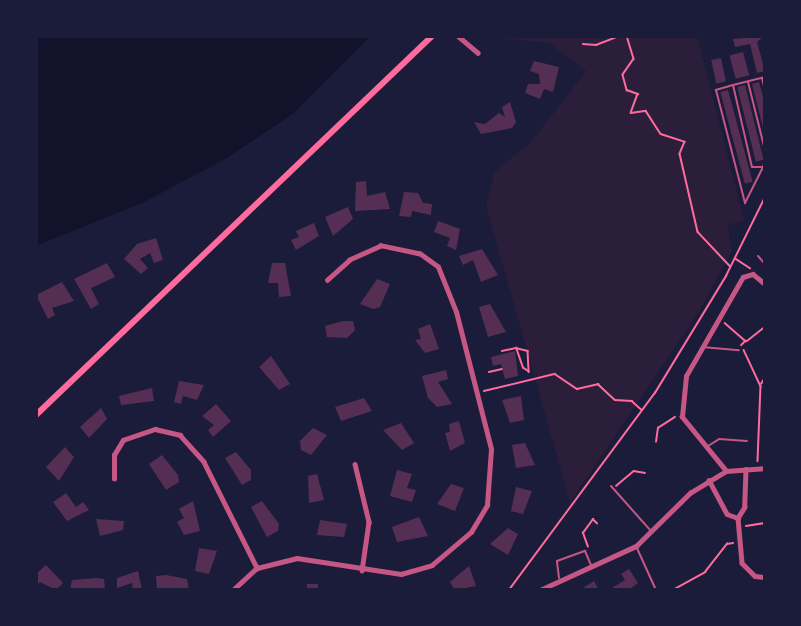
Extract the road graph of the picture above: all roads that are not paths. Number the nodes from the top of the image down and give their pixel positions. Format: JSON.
{"nodes":[{"id":1,"x":432,"y":36,"type":"edge"},
{"id":2,"x":458,"y":36,"type":"edge"},
{"id":3,"x":478,"y":53,"type":"dead end"},
{"id":4,"x":764,"y":78,"type":"edge"},
{"id":5,"x":748,"y":82,"type":"junction"},
{"id":6,"x":733,"y":85,"type":"junction"},
{"id":7,"x":765,"y":90,"type":"edge"},
{"id":8,"x":765,"y":150,"type":"edge"},
{"id":9,"x":765,"y":161,"type":"edge"},
{"id":10,"x":763,"y":167,"type":"junction"},
{"id":11,"x":758,"y":256,"type":"dead end"},
{"id":12,"x":765,"y":264,"type":"edge"},
{"id":13,"x":328,"y":280,"type":"dead end"},
{"id":14,"x":765,"y":284,"type":"edge"},
{"id":15,"x":702,"y":348,"type":"junction"},
{"id":16,"x":739,"y":350,"type":"dead end"},
{"id":17,"x":36,"y":415,"type":"edge"},
{"id":18,"x":747,"y":441,"type":"dead end"},
{"id":19,"x":708,"y":446,"type":"junction"},
{"id":20,"x":355,"y":464,"type":"dead end"},
{"id":21,"x":765,"y":468,"type":"edge"},
{"id":22,"x":746,"y":469,"type":"junction"},
{"id":23,"x":726,"y":471,"type":"junction"},
{"id":24,"x":114,"y":479,"type":"dead end"},
{"id":25,"x":709,"y":480,"type":"junction"},
{"id":26,"x":612,"y":487,"type":"road end"},
{"id":27,"x":738,"y":518,"type":"junction"},
{"id":28,"x":652,"y":532,"type":"junction"},
{"id":29,"x":636,"y":546,"type":"junction"},
{"id":30,"x":592,"y":567,"type":"junction"},
{"id":31,"x":257,"y":568,"type":"junction"},
{"id":32,"x":362,"y":571,"type":"junction"},
{"id":33,"x":765,"y":577,"type":"edge"},
{"id":34,"x":559,"y":578,"type":"junction"},
{"id":35,"x":233,"y":590,"type":"edge"},
{"id":36,"x":540,"y":590,"type":"edge"},
{"id":37,"x":656,"y":590,"type":"edge"}],
"edges":[{"from":1,"to":17,"type":"main road"},
{"from":2,"to":3,"type":"street"},
{"from":4,"to":5,"type":"lane"},
{"from":4,"to":7,"type":"lane"},
{"from":5,"to":6,"type":"lane"},
{"from":5,"to":8,"type":"lane"},
{"from":6,"to":10,"type":"lane"},
{"from":6,"to":10,"type":"lane"},
{"from":9,"to":10,"type":"lane"},
{"from":11,"to":12,"type":"lane"},
{"from":13,"to":32,"type":"street"},
{"from":14,"to":15,"type":"street"},
{"from":15,"to":16,"type":"lane"},
{"from":15,"to":19,"type":"street"},
{"from":18,"to":19,"type":"lane"},
{"from":19,"to":23,"type":"street"},
{"from":20,"to":32,"type":"street"},
{"from":21,"to":22,"type":"street"},
{"from":22,"to":23,"type":"street"},
{"from":22,"to":27,"type":"street"},
{"from":23,"to":25,"type":"street"},
{"from":24,"to":31,"type":"street"},
{"from":25,"to":27,"type":"street"},
{"from":25,"to":28,"type":"street"},
{"from":26,"to":28,"type":"lane"},
{"from":27,"to":33,"type":"street"},
{"from":28,"to":29,"type":"street"},
{"from":29,"to":30,"type":"street"},
{"from":29,"to":37,"type":"lane"},
{"from":30,"to":34,"type":"street"},
{"from":30,"to":34,"type":"lane"},
{"from":31,"to":32,"type":"street"},
{"from":31,"to":35,"type":"street"},
{"from":34,"to":36,"type":"street"}]}
